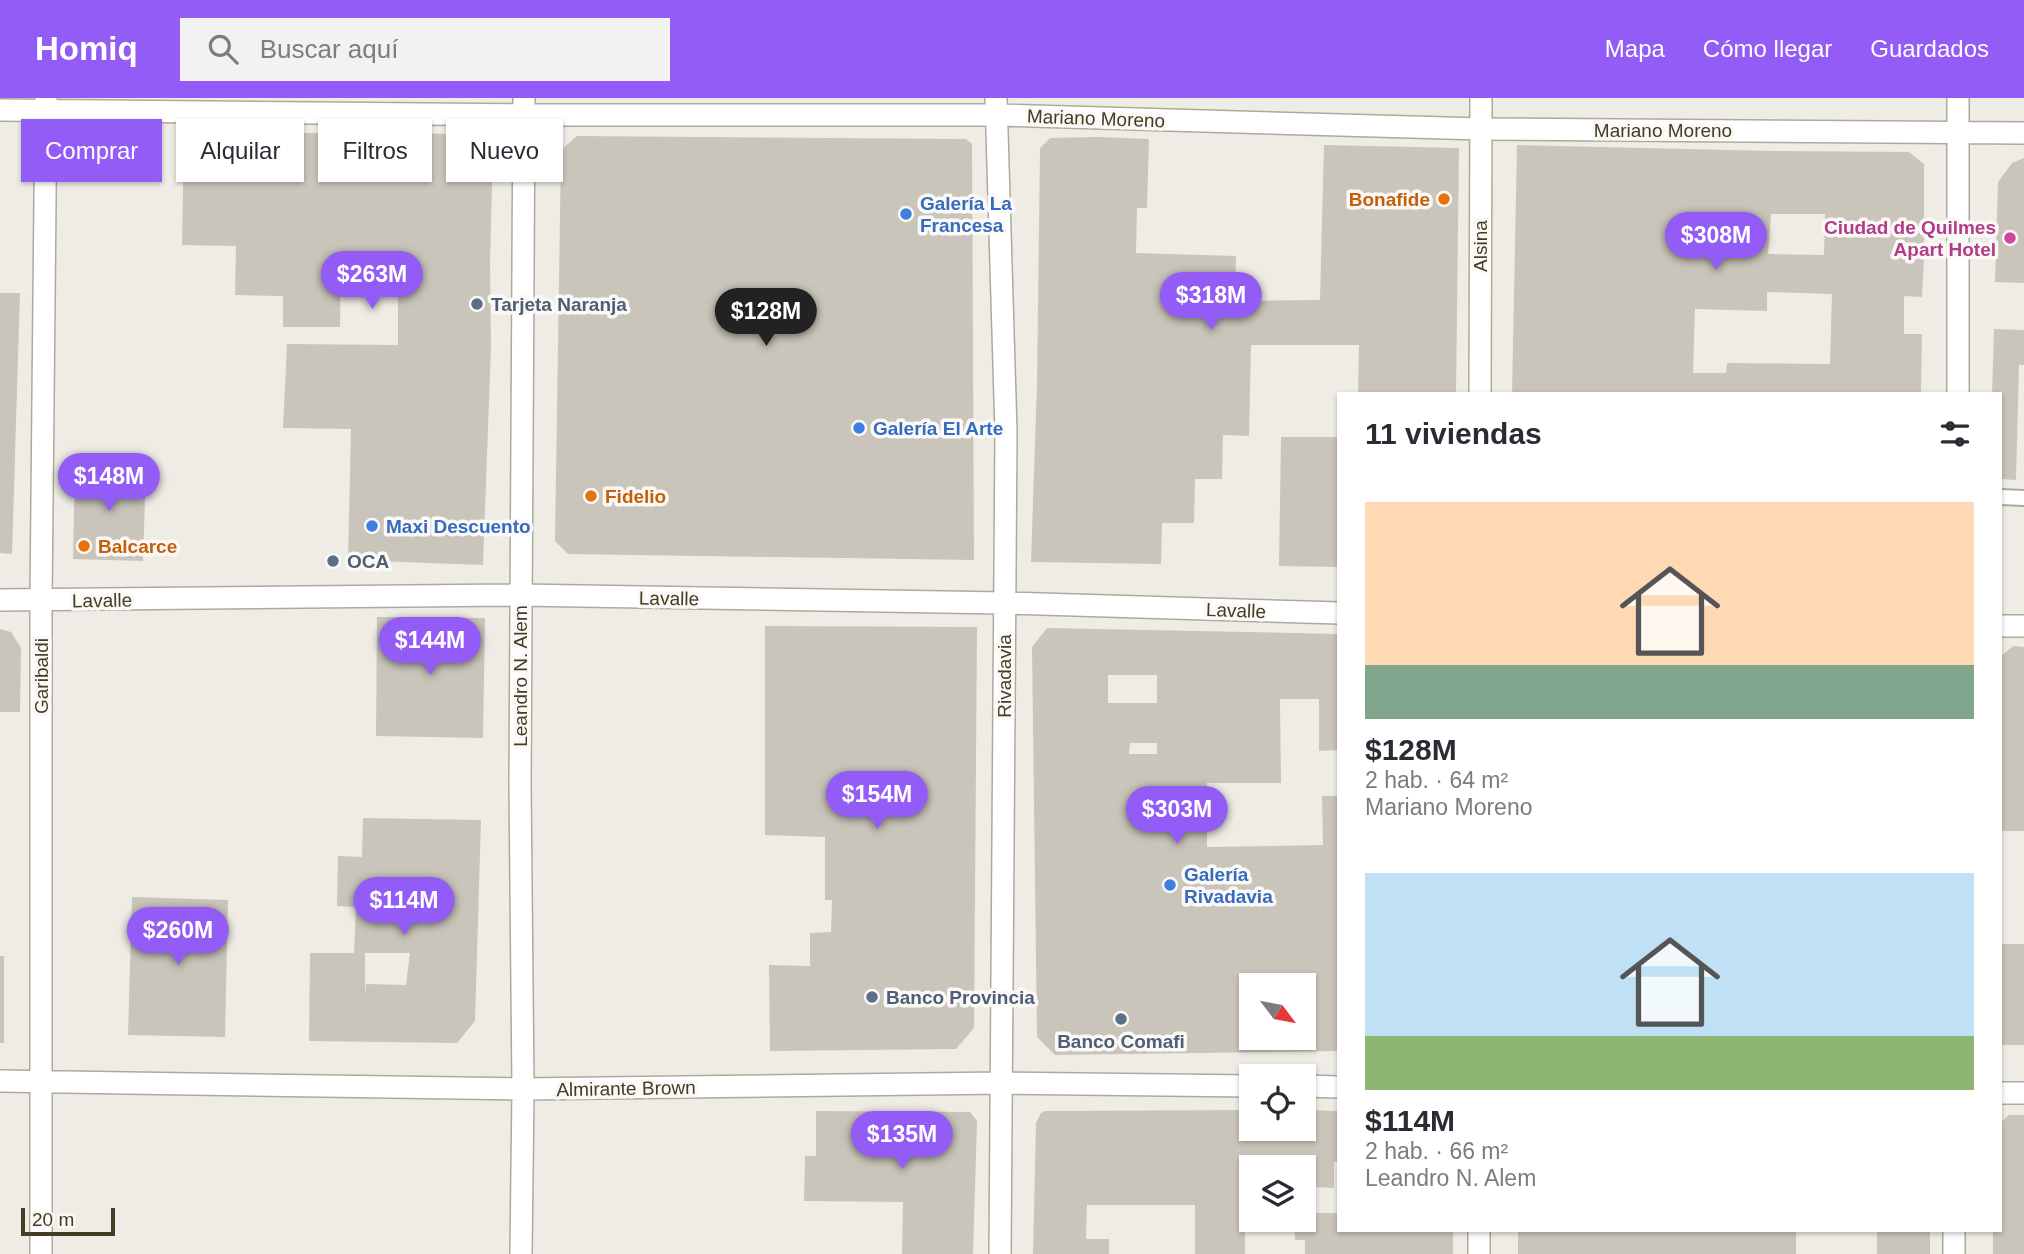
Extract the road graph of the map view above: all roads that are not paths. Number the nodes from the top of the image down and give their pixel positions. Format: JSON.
{"nodes":[{"id":1,"x":1481,"y":98,"type":"edge"},
{"id":2,"x":1958,"y":98,"type":"edge"},
{"id":3,"x":46,"y":104,"type":"edge"},
{"id":4,"x":524,"y":106,"type":"edge"},
{"id":5,"x":997,"y":106,"type":"edge"},
{"id":6,"x":0,"y":110,"type":"edge"},
{"id":7,"x":1481,"y":129,"type":"junction"},
{"id":8,"x":1957,"y":132,"type":"junction"},
{"id":9,"x":2024,"y":133,"type":"edge"},
{"id":10,"x":1480,"y":392,"type":"edge"},
{"id":11,"x":1958,"y":392,"type":"edge"},
{"id":12,"x":2002,"y":497,"type":"edge"},
{"id":13,"x":2024,"y":498,"type":"edge"},
{"id":14,"x":520,"y":595,"type":"junction"},
{"id":15,"x":0,"y":600,"type":"edge"},
{"id":16,"x":41,"y":601,"type":"junction"},
{"id":17,"x":1004,"y":603,"type":"junction"},
{"id":18,"x":1337,"y":613,"type":"edge"},
{"id":19,"x":2002,"y":626,"type":"edge"},
{"id":20,"x":2024,"y":626,"type":"edge"},
{"id":21,"x":0,"y":1081,"type":"edge"},
{"id":22,"x":42,"y":1081,"type":"junction"},
{"id":23,"x":1002,"y":1083,"type":"junction"},
{"id":24,"x":1239,"y":1086,"type":"edge"},
{"id":25,"x":1316,"y":1086,"type":"edge"},
{"id":26,"x":1337,"y":1087,"type":"edge"},
{"id":27,"x":523,"y":1089,"type":"junction"},
{"id":28,"x":2002,"y":1093,"type":"edge"},
{"id":29,"x":2024,"y":1093,"type":"edge"},
{"id":30,"x":1479,"y":1232,"type":"edge"},
{"id":31,"x":1954,"y":1232,"type":"edge"},
{"id":32,"x":41,"y":1254,"type":"edge"},
{"id":33,"x":521,"y":1254,"type":"edge"},
{"id":34,"x":1000,"y":1254,"type":"edge"},
{"id":35,"x":1479,"y":1254,"type":"edge"},
{"id":36,"x":1954,"y":1254,"type":"edge"}],
"edges":[{"from":1,"to":7,"type":"street","name":"Alsina"},
{"from":2,"to":8,"type":"street"},
{"from":3,"to":4,"type":"street","name":"Mariano Moreno"},
{"from":3,"to":6,"type":"street","name":"Mariano Moreno"},
{"from":3,"to":16,"type":"street","name":"Garibaldi"},
{"from":4,"to":5,"type":"street","name":"Mariano Moreno"},
{"from":4,"to":14,"type":"street","name":"Leandro N. Alem"},
{"from":5,"to":7,"type":"street","name":"Mariano Moreno"},
{"from":5,"to":17,"type":"street","name":"Rivadavia"},
{"from":7,"to":8,"type":"street","name":"Mariano Moreno"},
{"from":7,"to":10,"type":"street","name":"Alsina"},
{"from":8,"to":9,"type":"street","name":"Mariano Moreno"},
{"from":8,"to":11,"type":"street"},
{"from":12,"to":13,"type":"lane"},
{"from":14,"to":16,"type":"street","name":"Lavalle"},
{"from":14,"to":17,"type":"street","name":"Lavalle"},
{"from":14,"to":27,"type":"street","name":"Leandro N. Alem"},
{"from":15,"to":16,"type":"street","name":"Lavalle"},
{"from":16,"to":22,"type":"street","name":"Garibaldi"},
{"from":17,"to":18,"type":"street","name":"Lavalle"},
{"from":17,"to":23,"type":"street","name":"Rivadavia"},
{"from":19,"to":20,"type":"street"},
{"from":21,"to":22,"type":"street","name":"Almirante Brown"},
{"from":22,"to":27,"type":"street","name":"Almirante Brown"},
{"from":22,"to":32,"type":"street","name":"Garibaldi"},
{"from":23,"to":24,"type":"street","name":"Almirante Brown"},
{"from":23,"to":27,"type":"street","name":"Almirante Brown"},
{"from":23,"to":34,"type":"street","name":"Rivadavia"},
{"from":25,"to":26,"type":"street"},
{"from":27,"to":33,"type":"street","name":"Leandro N. Alem"},
{"from":28,"to":29,"type":"street"},
{"from":30,"to":35,"type":"street"},
{"from":31,"to":36,"type":"street"}]}
